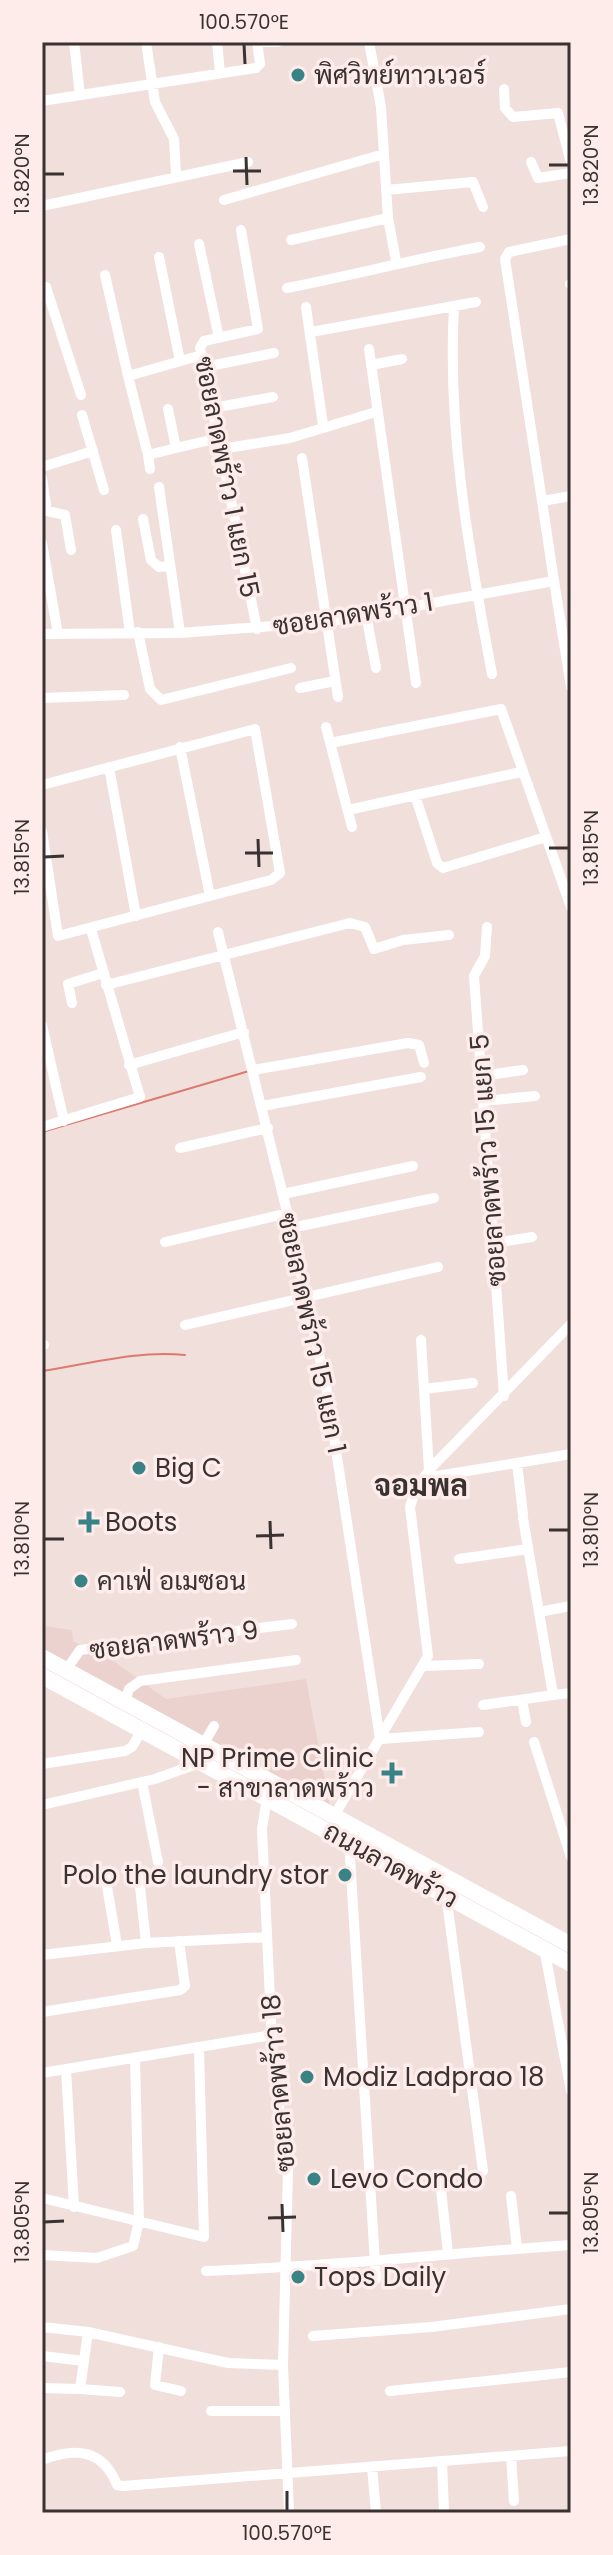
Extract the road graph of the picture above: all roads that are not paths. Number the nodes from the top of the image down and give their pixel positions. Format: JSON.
{"nodes":[{"id":1,"x":74,"y":42,"type":"edge"},
{"id":2,"x":146,"y":42,"type":"edge"},
{"id":3,"x":217,"y":42,"type":"edge"},
{"id":4,"x":278,"y":42,"type":"edge"},
{"id":5,"x":369,"y":42,"type":"edge"},
{"id":6,"x":220,"y":73,"type":"junction"},
{"id":7,"x":152,"y":86,"type":"junction"},
{"id":8,"x":504,"y":89,"type":"dead end"},
{"id":9,"x":80,"y":95,"type":"junction"},
{"id":10,"x":42,"y":101,"type":"edge"},
{"id":11,"x":384,"y":154,"type":"junction"},
{"id":12,"x":248,"y":162,"type":"dead end"},
{"id":13,"x":531,"y":162,"type":"dead end"},
{"id":14,"x":571,"y":163,"type":"edge"},
{"id":15,"x":571,"y":173,"type":"edge"},
{"id":16,"x":176,"y":175,"type":"junction"},
{"id":17,"x":386,"y":190,"type":"junction"},
{"id":18,"x":224,"y":200,"type":"dead end"},
{"id":19,"x":42,"y":206,"type":"edge"},
{"id":20,"x":483,"y":207,"type":"dead end"},
{"id":21,"x":388,"y":218,"type":"junction"},
{"id":22,"x":241,"y":230,"type":"dead end"},
{"id":23,"x":571,"y":239,"type":"edge"},
{"id":24,"x":291,"y":240,"type":"dead end"},
{"id":25,"x":199,"y":244,"type":"dead end"},
{"id":26,"x":480,"y":247,"type":"dead end"},
{"id":27,"x":159,"y":257,"type":"dead end"},
{"id":28,"x":396,"y":261,"type":"junction"},
{"id":29,"x":105,"y":275,"type":"dead end"},
{"id":30,"x":46,"y":287,"type":"dead end"},
{"id":31,"x":287,"y":288,"type":"dead end"},
{"id":32,"x":476,"y":302,"type":"dead end"},
{"id":33,"x":454,"y":306,"type":"junction"},
{"id":34,"x":306,"y":307,"type":"dead end"},
{"id":35,"x":47,"y":311,"type":"edge"},
{"id":36,"x":311,"y":332,"type":"junction"},
{"id":37,"x":219,"y":338,"type":"junction"},
{"id":38,"x":369,"y":349,"type":"dead end"},
{"id":39,"x":274,"y":353,"type":"dead end"},
{"id":40,"x":202,"y":355,"type":"junction"},
{"id":41,"x":402,"y":359,"type":"dead end"},
{"id":42,"x":180,"y":361,"type":"junction"},
{"id":43,"x":371,"y":365,"type":"junction"},
{"id":44,"x":205,"y":367,"type":"junction"},
{"id":45,"x":128,"y":376,"type":"junction"},
{"id":46,"x":81,"y":395,"type":"dead end"},
{"id":47,"x":273,"y":397,"type":"dead end"},
{"id":48,"x":213,"y":408,"type":"junction"},
{"id":49,"x":168,"y":409,"type":"dead end"},
{"id":50,"x":376,"y":412,"type":"junction"},
{"id":51,"x":82,"y":415,"type":"dead end"},
{"id":52,"x":323,"y":425,"type":"junction"},
{"id":53,"x":220,"y":443,"type":"junction"},
{"id":54,"x":176,"y":448,"type":"junction"},
{"id":55,"x":93,"y":451,"type":"junction"},
{"id":56,"x":147,"y":451,"type":"dead end"},
{"id":57,"x":302,"y":458,"type":"dead end"},
{"id":58,"x":42,"y":467,"type":"edge"},
{"id":59,"x":150,"y":469,"type":"dead end"},
{"id":60,"x":42,"y":478,"type":"edge"},
{"id":61,"x":159,"y":487,"type":"dead end"},
{"id":62,"x":104,"y":490,"type":"dead end"},
{"id":63,"x":571,"y":496,"type":"edge"},
{"id":64,"x":542,"y":501,"type":"junction"},
{"id":65,"x":43,"y":511,"type":"edge"},
{"id":66,"x":143,"y":519,"type":"dead end"},
{"id":67,"x":116,"y":530,"type":"dead end"},
{"id":68,"x":42,"y":543,"type":"edge"},
{"id":69,"x":71,"y":550,"type":"dead end"},
{"id":70,"x":170,"y":566,"type":"junction"},
{"id":71,"x":554,"y":581,"type":"junction"},
{"id":72,"x":477,"y":594,"type":"junction"},
{"id":73,"x":405,"y":607,"type":"junction"},
{"id":74,"x":366,"y":614,"type":"junction"},
{"id":75,"x":327,"y":622,"type":"junction"},
{"id":76,"x":257,"y":629,"type":"junction"},
{"id":77,"x":134,"y":633,"type":"junction"},
{"id":78,"x":180,"y":633,"type":"junction"},
{"id":79,"x":42,"y":634,"type":"edge"},
{"id":80,"x":58,"y":634,"type":"junction"},
{"id":81,"x":291,"y":668,"type":"dead end"},
{"id":82,"x":376,"y":668,"type":"dead end"},
{"id":83,"x":492,"y":674,"type":"dead end"},
{"id":84,"x":335,"y":681,"type":"junction"},
{"id":85,"x":416,"y":683,"type":"dead end"},
{"id":86,"x":571,"y":687,"type":"edge"},
{"id":87,"x":300,"y":688,"type":"dead end"},
{"id":88,"x":124,"y":695,"type":"dead end"},
{"id":89,"x":338,"y":697,"type":"dead end"},
{"id":90,"x":42,"y":698,"type":"edge"},
{"id":91,"x":326,"y":727,"type":"dead end"},
{"id":92,"x":330,"y":743,"type":"junction"},
{"id":93,"x":180,"y":747,"type":"junction"},
{"id":94,"x":109,"y":767,"type":"junction"},
{"id":95,"x":521,"y":772,"type":"junction"},
{"id":96,"x":42,"y":785,"type":"edge"},
{"id":97,"x":415,"y":795,"type":"junction"},
{"id":98,"x":348,"y":810,"type":"junction"},
{"id":99,"x":352,"y":827,"type":"dead end"},
{"id":100,"x":42,"y":831,"type":"edge"},
{"id":101,"x":546,"y":837,"type":"junction"},
{"id":102,"x":45,"y":878,"type":"edge"},
{"id":103,"x":210,"y":896,"type":"junction"},
{"id":104,"x":571,"y":905,"type":"edge"},
{"id":105,"x":136,"y":916,"type":"junction"},
{"id":106,"x":487,"y":927,"type":"dead end"},
{"id":107,"x":91,"y":929,"type":"junction"},
{"id":108,"x":218,"y":932,"type":"dead end"},
{"id":109,"x":449,"y":935,"type":"dead end"},
{"id":110,"x":223,"y":953,"type":"junction"},
{"id":111,"x":103,"y":973,"type":"junction"},
{"id":112,"x":106,"y":985,"type":"junction"},
{"id":113,"x":72,"y":1003,"type":"dead end"},
{"id":114,"x":42,"y":1025,"type":"edge"},
{"id":115,"x":244,"y":1032,"type":"junction"},
{"id":116,"x":424,"y":1063,"type":"dead end"},
{"id":117,"x":129,"y":1065,"type":"junction"},
{"id":118,"x":253,"y":1070,"type":"junction"},
{"id":119,"x":523,"y":1070,"type":"dead end"},
{"id":120,"x":481,"y":1076,"type":"junction"},
{"id":121,"x":421,"y":1077,"type":"dead end"},
{"id":122,"x":535,"y":1096,"type":"dead end"},
{"id":123,"x":484,"y":1101,"type":"junction"},
{"id":124,"x":262,"y":1106,"type":"junction"},
{"id":125,"x":64,"y":1121,"type":"junction"},
{"id":126,"x":42,"y":1127,"type":"edge"},
{"id":127,"x":268,"y":1128,"type":"junction"},
{"id":128,"x":180,"y":1148,"type":"dead end"},
{"id":129,"x":413,"y":1166,"type":"dead end"},
{"id":130,"x":283,"y":1194,"type":"junction"},
{"id":131,"x":434,"y":1198,"type":"dead end"},
{"id":132,"x":288,"y":1213,"type":"junction"},
{"id":133,"x":291,"y":1228,"type":"junction"},
{"id":134,"x":532,"y":1237,"type":"dead end"},
{"id":135,"x":165,"y":1242,"type":"dead end"},
{"id":136,"x":494,"y":1243,"type":"junction"},
{"id":137,"x":438,"y":1267,"type":"dead end"},
{"id":138,"x":308,"y":1297,"type":"junction"},
{"id":139,"x":571,"y":1324,"type":"edge"},
{"id":140,"x":185,"y":1325,"type":"dead end"},
{"id":141,"x":421,"y":1340,"type":"dead end"},
{"id":142,"x":473,"y":1383,"type":"dead end"},
{"id":143,"x":424,"y":1389,"type":"junction"},
{"id":144,"x":504,"y":1396,"type":"junction"},
{"id":145,"x":571,"y":1454,"type":"edge"},
{"id":146,"x":517,"y":1463,"type":"junction"},
{"id":147,"x":427,"y":1474,"type":"junction"},
{"id":148,"x":528,"y":1549,"type":"junction"},
{"id":149,"x":459,"y":1559,"type":"dead end"},
{"id":150,"x":571,"y":1606,"type":"edge"},
{"id":151,"x":539,"y":1612,"type":"junction"},
{"id":152,"x":292,"y":1624,"type":"dead end"},
{"id":153,"x":42,"y":1657,"type":"edge"},
{"id":154,"x":296,"y":1660,"type":"dead end"},
{"id":155,"x":479,"y":1664,"type":"dead end"},
{"id":156,"x":424,"y":1666,"type":"junction"},
{"id":157,"x":66,"y":1670,"type":"junction"},
{"id":158,"x":42,"y":1676,"type":"edge"},
{"id":159,"x":571,"y":1693,"type":"edge"},
{"id":160,"x":553,"y":1695,"type":"junction"},
{"id":161,"x":522,"y":1700,"type":"junction"},
{"id":162,"x":125,"y":1702,"type":"junction"},
{"id":163,"x":483,"y":1705,"type":"dead end"},
{"id":164,"x":526,"y":1722,"type":"dead end"},
{"id":165,"x":214,"y":1726,"type":"dead end"},
{"id":166,"x":142,"y":1730,"type":"junction"},
{"id":167,"x":479,"y":1732,"type":"dead end"},
{"id":168,"x":380,"y":1739,"type":"junction"},
{"id":169,"x":534,"y":1742,"type":"dead end"},
{"id":170,"x":203,"y":1745,"type":"junction"},
{"id":171,"x":202,"y":1762,"type":"junction"},
{"id":172,"x":42,"y":1764,"type":"edge"},
{"id":173,"x":142,"y":1782,"type":"junction"},
{"id":174,"x":267,"y":1798,"type":"junction"},
{"id":175,"x":42,"y":1805,"type":"edge"},
{"id":176,"x":330,"y":1822,"type":"junction"},
{"id":177,"x":353,"y":1835,"type":"junction"},
{"id":178,"x":571,"y":1857,"type":"edge"},
{"id":179,"x":158,"y":1862,"type":"dead end"},
{"id":180,"x":105,"y":1875,"type":"dead end"},
{"id":181,"x":139,"y":1877,"type":"dead end"},
{"id":182,"x":446,"y":1894,"type":"junction"},
{"id":183,"x":267,"y":1937,"type":"junction"},
{"id":184,"x":179,"y":1941,"type":"junction"},
{"id":185,"x":146,"y":1943,"type":"junction"},
{"id":186,"x":117,"y":1945,"type":"junction"},
{"id":187,"x":571,"y":1945,"type":"edge"},
{"id":188,"x":544,"y":1948,"type":"junction"},
{"id":189,"x":42,"y":1955,"type":"edge"},
{"id":190,"x":571,"y":1964,"type":"edge"},
{"id":191,"x":42,"y":2012,"type":"edge"},
{"id":192,"x":272,"y":2035,"type":"junction"},
{"id":193,"x":199,"y":2048,"type":"junction"},
{"id":194,"x":135,"y":2059,"type":"junction"},
{"id":195,"x":66,"y":2069,"type":"junction"},
{"id":196,"x":42,"y":2073,"type":"edge"},
{"id":197,"x":571,"y":2091,"type":"edge"},
{"id":198,"x":483,"y":2171,"type":"dead end"},
{"id":199,"x":440,"y":2181,"type":"dead end"},
{"id":200,"x":511,"y":2196,"type":"dead end"},
{"id":201,"x":42,"y":2198,"type":"edge"},
{"id":202,"x":74,"y":2207,"type":"junction"},
{"id":203,"x":139,"y":2221,"type":"junction"},
{"id":204,"x":571,"y":2245,"type":"edge"},
{"id":205,"x":517,"y":2248,"type":"junction"},
{"id":206,"x":448,"y":2253,"type":"junction"},
{"id":207,"x":42,"y":2255,"type":"edge"},
{"id":208,"x":375,"y":2258,"type":"junction"},
{"id":209,"x":288,"y":2268,"type":"junction"},
{"id":210,"x":206,"y":2271,"type":"dead end"},
{"id":211,"x":376,"y":2279,"type":"dead end"},
{"id":212,"x":571,"y":2309,"type":"edge"},
{"id":213,"x":42,"y":2327,"type":"edge"},
{"id":214,"x":88,"y":2332,"type":"junction"},
{"id":215,"x":313,"y":2336,"type":"dead end"},
{"id":216,"x":159,"y":2347,"type":"junction"},
{"id":217,"x":42,"y":2356,"type":"edge"},
{"id":218,"x":84,"y":2361,"type":"junction"},
{"id":219,"x":283,"y":2365,"type":"junction"},
{"id":220,"x":571,"y":2372,"type":"edge"},
{"id":221,"x":42,"y":2388,"type":"edge"},
{"id":222,"x":80,"y":2389,"type":"junction"},
{"id":223,"x":181,"y":2391,"type":"dead end"},
{"id":224,"x":390,"y":2391,"type":"dead end"},
{"id":225,"x":120,"y":2392,"type":"dead end"},
{"id":226,"x":211,"y":2411,"type":"dead end"},
{"id":227,"x":285,"y":2411,"type":"junction"},
{"id":228,"x":571,"y":2451,"type":"edge"},
{"id":229,"x":511,"y":2456,"type":"junction"},
{"id":230,"x":42,"y":2460,"type":"edge"},
{"id":231,"x":442,"y":2461,"type":"junction"},
{"id":232,"x":372,"y":2467,"type":"junction"},
{"id":233,"x":289,"y":2474,"type":"junction"},
{"id":234,"x":514,"y":2501,"type":"dead end"},
{"id":235,"x":289,"y":2513,"type":"edge"},
{"id":236,"x":376,"y":2513,"type":"edge"},
{"id":237,"x":444,"y":2513,"type":"edge"}],
"edges":[{"from":1,"to":9,"type":"street"},
{"from":2,"to":7,"type":"street"},
{"from":3,"to":6,"type":"street"},
{"from":4,"to":6,"type":"street"},
{"from":5,"to":11,"type":"street"},
{"from":6,"to":7,"type":"street"},
{"from":7,"to":9,"type":"street"},
{"from":7,"to":16,"type":"street"},
{"from":8,"to":14,"type":"street"},
{"from":9,"to":10,"type":"street"},
{"from":11,"to":17,"type":"street"},
{"from":11,"to":18,"type":"street"},
{"from":12,"to":16,"type":"street"},
{"from":13,"to":15,"type":"street"},
{"from":16,"to":19,"type":"street"},
{"from":17,"to":20,"type":"street"},
{"from":17,"to":21,"type":"street"},
{"from":21,"to":24,"type":"street"},
{"from":21,"to":28,"type":"street"},
{"from":22,"to":37,"type":"street"},
{"from":23,"to":64,"type":"street"},
{"from":25,"to":37,"type":"street"},
{"from":26,"to":28,"type":"street"},
{"from":27,"to":42,"type":"street"},
{"from":28,"to":31,"type":"street"},
{"from":29,"to":45,"type":"street"},
{"from":30,"to":35,"type":"street"},
{"from":32,"to":33,"type":"street"},
{"from":33,"to":36,"type":"street"},
{"from":33,"to":72,"type":"street"},
{"from":34,"to":36,"type":"street"},
{"from":35,"to":46,"type":"street"},
{"from":36,"to":52,"type":"street"},
{"from":37,"to":40,"type":"street","name":"ซอยลาดพร้าว 1 แยก 15"},
{"from":38,"to":43,"type":"street"},
{"from":39,"to":44,"type":"street"},
{"from":40,"to":42,"type":"street"},
{"from":40,"to":44,"type":"street","name":"ซอยลาดพร้าว 1 แยก 15"},
{"from":41,"to":43,"type":"street"},
{"from":42,"to":45,"type":"street"},
{"from":43,"to":50,"type":"street"},
{"from":44,"to":48,"type":"street","name":"ซอยลาดพร้าว 1 แยก 15"},
{"from":45,"to":56,"type":"street"},
{"from":47,"to":48,"type":"street"},
{"from":48,"to":53,"type":"street","name":"ซอยลาดพร้าว 1 แยก 15"},
{"from":49,"to":54,"type":"street"},
{"from":50,"to":52,"type":"street"},
{"from":50,"to":73,"type":"street"},
{"from":51,"to":55,"type":"street"},
{"from":52,"to":53,"type":"street"},
{"from":53,"to":54,"type":"street"},
{"from":53,"to":76,"type":"street","name":"ซอยลาดพร้าว 1 แยก 15"},
{"from":54,"to":59,"type":"street"},
{"from":55,"to":58,"type":"street"},
{"from":55,"to":62,"type":"street"},
{"from":57,"to":75,"type":"street"},
{"from":60,"to":65,"type":"street"},
{"from":61,"to":70,"type":"street"},
{"from":63,"to":64,"type":"street"},
{"from":64,"to":71,"type":"street"},
{"from":65,"to":69,"type":"street"},
{"from":66,"to":70,"type":"street"},
{"from":67,"to":77,"type":"street"},
{"from":68,"to":80,"type":"street"},
{"from":70,"to":78,"type":"street"},
{"from":71,"to":72,"type":"street","name":"ซอยลาดพร้าว 1"},
{"from":71,"to":86,"type":"street"},
{"from":72,"to":73,"type":"street","name":"ซอยลาดพร้าว 1"},
{"from":72,"to":83,"type":"street"},
{"from":73,"to":74,"type":"street","name":"ซอยลาดพร้าว 1"},
{"from":73,"to":85,"type":"street"},
{"from":74,"to":75,"type":"street","name":"ซอยลาดพร้าว 1"},
{"from":74,"to":82,"type":"street"},
{"from":75,"to":76,"type":"street","name":"ซอยลาดพร้าว 1"},
{"from":75,"to":84,"type":"street"},
{"from":76,"to":78,"type":"street","name":"ซอยลาดพร้าว 1"},
{"from":77,"to":78,"type":"street","name":"ซอยลาดพร้าว 1"},
{"from":77,"to":80,"type":"street","name":"ซอยลาดพร้าว 1"},
{"from":77,"to":81,"type":"street"},
{"from":79,"to":80,"type":"street","name":"ซอยลาดพร้าว 1"},
{"from":84,"to":87,"type":"street"},
{"from":84,"to":89,"type":"street"},
{"from":88,"to":90,"type":"street"},
{"from":91,"to":92,"type":"street"},
{"from":92,"to":95,"type":"street"},
{"from":92,"to":98,"type":"street"},
{"from":93,"to":94,"type":"street"},
{"from":93,"to":103,"type":"street"},
{"from":93,"to":103,"type":"street"},
{"from":94,"to":96,"type":"street"},
{"from":94,"to":105,"type":"street"},
{"from":95,"to":97,"type":"street"},
{"from":95,"to":101,"type":"street"},
{"from":97,"to":98,"type":"street"},
{"from":97,"to":101,"type":"street"},
{"from":98,"to":99,"type":"street"},
{"from":100,"to":102,"type":"street"},
{"from":101,"to":104,"type":"street"},
{"from":102,"to":107,"type":"street"},
{"from":103,"to":105,"type":"street"},
{"from":105,"to":107,"type":"street"},
{"from":106,"to":120,"type":"street","name":"ซอยลาดพร้าว 15 แยก 5"},
{"from":107,"to":111,"type":"street"},
{"from":108,"to":110,"type":"street","name":"ซอยลาดพร้าว 15 แยก 1"},
{"from":109,"to":110,"type":"street"},
{"from":110,"to":112,"type":"street"},
{"from":110,"to":115,"type":"street","name":"ซอยลาดพร้าว 15 แยก 1"},
{"from":111,"to":112,"type":"street"},
{"from":111,"to":113,"type":"street"},
{"from":112,"to":117,"type":"street"},
{"from":114,"to":125,"type":"street"},
{"from":115,"to":117,"type":"street"},
{"from":115,"to":118,"type":"street","name":"ซอยลาดพร้าว 15 แยก 1"},
{"from":116,"to":118,"type":"street"},
{"from":117,"to":125,"type":"street"},
{"from":118,"to":124,"type":"street","name":"ซอยลาดพร้าว 15 แยก 1"},
{"from":119,"to":120,"type":"street"},
{"from":120,"to":123,"type":"street","name":"ซอยลาดพร้าว 15 แยก 5"},
{"from":121,"to":124,"type":"street"},
{"from":122,"to":123,"type":"street"},
{"from":123,"to":136,"type":"street","name":"ซอยลาดพร้าว 15 แยก 5"},
{"from":124,"to":127,"type":"street","name":"ซอยลาดพร้าว 15 แยก 1"},
{"from":125,"to":126,"type":"street"},
{"from":127,"to":128,"type":"street"},
{"from":127,"to":130,"type":"street","name":"ซอยลาดพร้าว 15 แยก 1"},
{"from":129,"to":130,"type":"street"},
{"from":130,"to":132,"type":"street","name":"ซอยลาดพร้าว 15 แยก 1"},
{"from":131,"to":133,"type":"street"},
{"from":132,"to":133,"type":"street","name":"ซอยลาดพร้าว 15 แยก 1"},
{"from":132,"to":135,"type":"street"},
{"from":133,"to":138,"type":"street","name":"ซอยลาดพร้าว 15 แยก 1"},
{"from":134,"to":136,"type":"street"},
{"from":136,"to":144,"type":"street","name":"ซอยลาดพร้าว 15 แยก 5"},
{"from":137,"to":138,"type":"street"},
{"from":138,"to":140,"type":"street"},
{"from":138,"to":168,"type":"street","name":"ซอยลาดพร้าว 15 แยก 1"},
{"from":139,"to":144,"type":"street"},
{"from":141,"to":143,"type":"street"},
{"from":142,"to":143,"type":"street"},
{"from":143,"to":147,"type":"street"},
{"from":144,"to":147,"type":"street"},
{"from":145,"to":146,"type":"street"},
{"from":146,"to":147,"type":"street"},
{"from":146,"to":148,"type":"street"},
{"from":147,"to":156,"type":"street"},
{"from":148,"to":149,"type":"street"},
{"from":148,"to":151,"type":"street"},
{"from":150,"to":151,"type":"street"},
{"from":151,"to":160,"type":"street"},
{"from":152,"to":157,"type":"street","name":"ซอยลาดพร้าว 9"},
{"from":153,"to":157,"type":"main road","name":"ถนนลาดพร้าว"},
{"from":154,"to":162,"type":"street"},
{"from":155,"to":156,"type":"street"},
{"from":156,"to":168,"type":"street"},
{"from":157,"to":162,"type":"main road","name":"ถนนลาดพร้าว"},
{"from":158,"to":166,"type":"main road","name":"ถนนลาดพร้าว"},
{"from":159,"to":160,"type":"street"},
{"from":160,"to":161,"type":"street"},
{"from":161,"to":163,"type":"street"},
{"from":161,"to":164,"type":"street"},
{"from":162,"to":170,"type":"main road","name":"ถนนลาดพร้าว"},
{"from":165,"to":170,"type":"street"},
{"from":166,"to":171,"type":"main road","name":"ถนนลาดพร้าว"},
{"from":166,"to":172,"type":"street"},
{"from":167,"to":168,"type":"street"},
{"from":168,"to":176,"type":"street"},
{"from":169,"to":178,"type":"street"},
{"from":170,"to":176,"type":"main road","name":"ถนนลาดพร้าว"},
{"from":171,"to":173,"type":"street"},
{"from":171,"to":174,"type":"main road","name":"ถนนลาดพร้าว"},
{"from":173,"to":175,"type":"street"},
{"from":173,"to":179,"type":"street"},
{"from":174,"to":176,"type":"main road","name":"ถนนลาดพร้าว"},
{"from":174,"to":183,"type":"street","name":"ซอยลาดพร้าว 18"},
{"from":176,"to":177,"type":"main road","name":"ถนนลาดพร้าว"},
{"from":177,"to":182,"type":"main road","name":"ถนนลาดพร้าว"},
{"from":177,"to":187,"type":"main road","name":"ถนนลาดพร้าว"},
{"from":177,"to":208,"type":"street"},
{"from":180,"to":186,"type":"street"},
{"from":181,"to":185,"type":"street"},
{"from":182,"to":188,"type":"main road","name":"ถนนลาดพร้าว"},
{"from":182,"to":198,"type":"street"},
{"from":183,"to":184,"type":"street"},
{"from":183,"to":192,"type":"street","name":"ซอยลาดพร้าว 18"},
{"from":184,"to":185,"type":"street"},
{"from":184,"to":191,"type":"street"},
{"from":185,"to":186,"type":"street"},
{"from":186,"to":189,"type":"street"},
{"from":188,"to":190,"type":"main road","name":"ถนนลาดพร้าว"},
{"from":188,"to":197,"type":"street"},
{"from":192,"to":193,"type":"street"},
{"from":192,"to":209,"type":"street","name":"ซอยลาดพร้าว 18"},
{"from":193,"to":194,"type":"street"},
{"from":193,"to":203,"type":"street"},
{"from":194,"to":195,"type":"street"},
{"from":194,"to":203,"type":"street"},
{"from":195,"to":196,"type":"street"},
{"from":195,"to":202,"type":"street"},
{"from":199,"to":206,"type":"street"},
{"from":200,"to":205,"type":"street"},
{"from":201,"to":202,"type":"street"},
{"from":202,"to":203,"type":"street"},
{"from":203,"to":207,"type":"street"},
{"from":204,"to":205,"type":"street"},
{"from":205,"to":206,"type":"street"},
{"from":206,"to":208,"type":"street"},
{"from":208,"to":209,"type":"street"},
{"from":208,"to":211,"type":"street"},
{"from":209,"to":210,"type":"street"},
{"from":209,"to":219,"type":"street","name":"ซอยลาดพร้าว 18"},
{"from":212,"to":215,"type":"street"},
{"from":213,"to":214,"type":"street"},
{"from":214,"to":216,"type":"street"},
{"from":214,"to":218,"type":"street"},
{"from":216,"to":219,"type":"street"},
{"from":216,"to":223,"type":"street"},
{"from":217,"to":218,"type":"street"},
{"from":218,"to":222,"type":"street"},
{"from":219,"to":227,"type":"street","name":"ซอยลาดพร้าว 18"},
{"from":220,"to":224,"type":"street"},
{"from":221,"to":222,"type":"street"},
{"from":222,"to":225,"type":"street"},
{"from":226,"to":227,"type":"street"},
{"from":227,"to":233,"type":"street","name":"ซอยลาดพร้าว 18"},
{"from":228,"to":229,"type":"street"},
{"from":229,"to":231,"type":"street"},
{"from":229,"to":234,"type":"street"},
{"from":230,"to":233,"type":"street"},
{"from":231,"to":232,"type":"street"},
{"from":231,"to":237,"type":"street"},
{"from":232,"to":233,"type":"street"},
{"from":232,"to":236,"type":"street"},
{"from":233,"to":235,"type":"street","name":"ซอยลาดพร้าว 18"}]}
